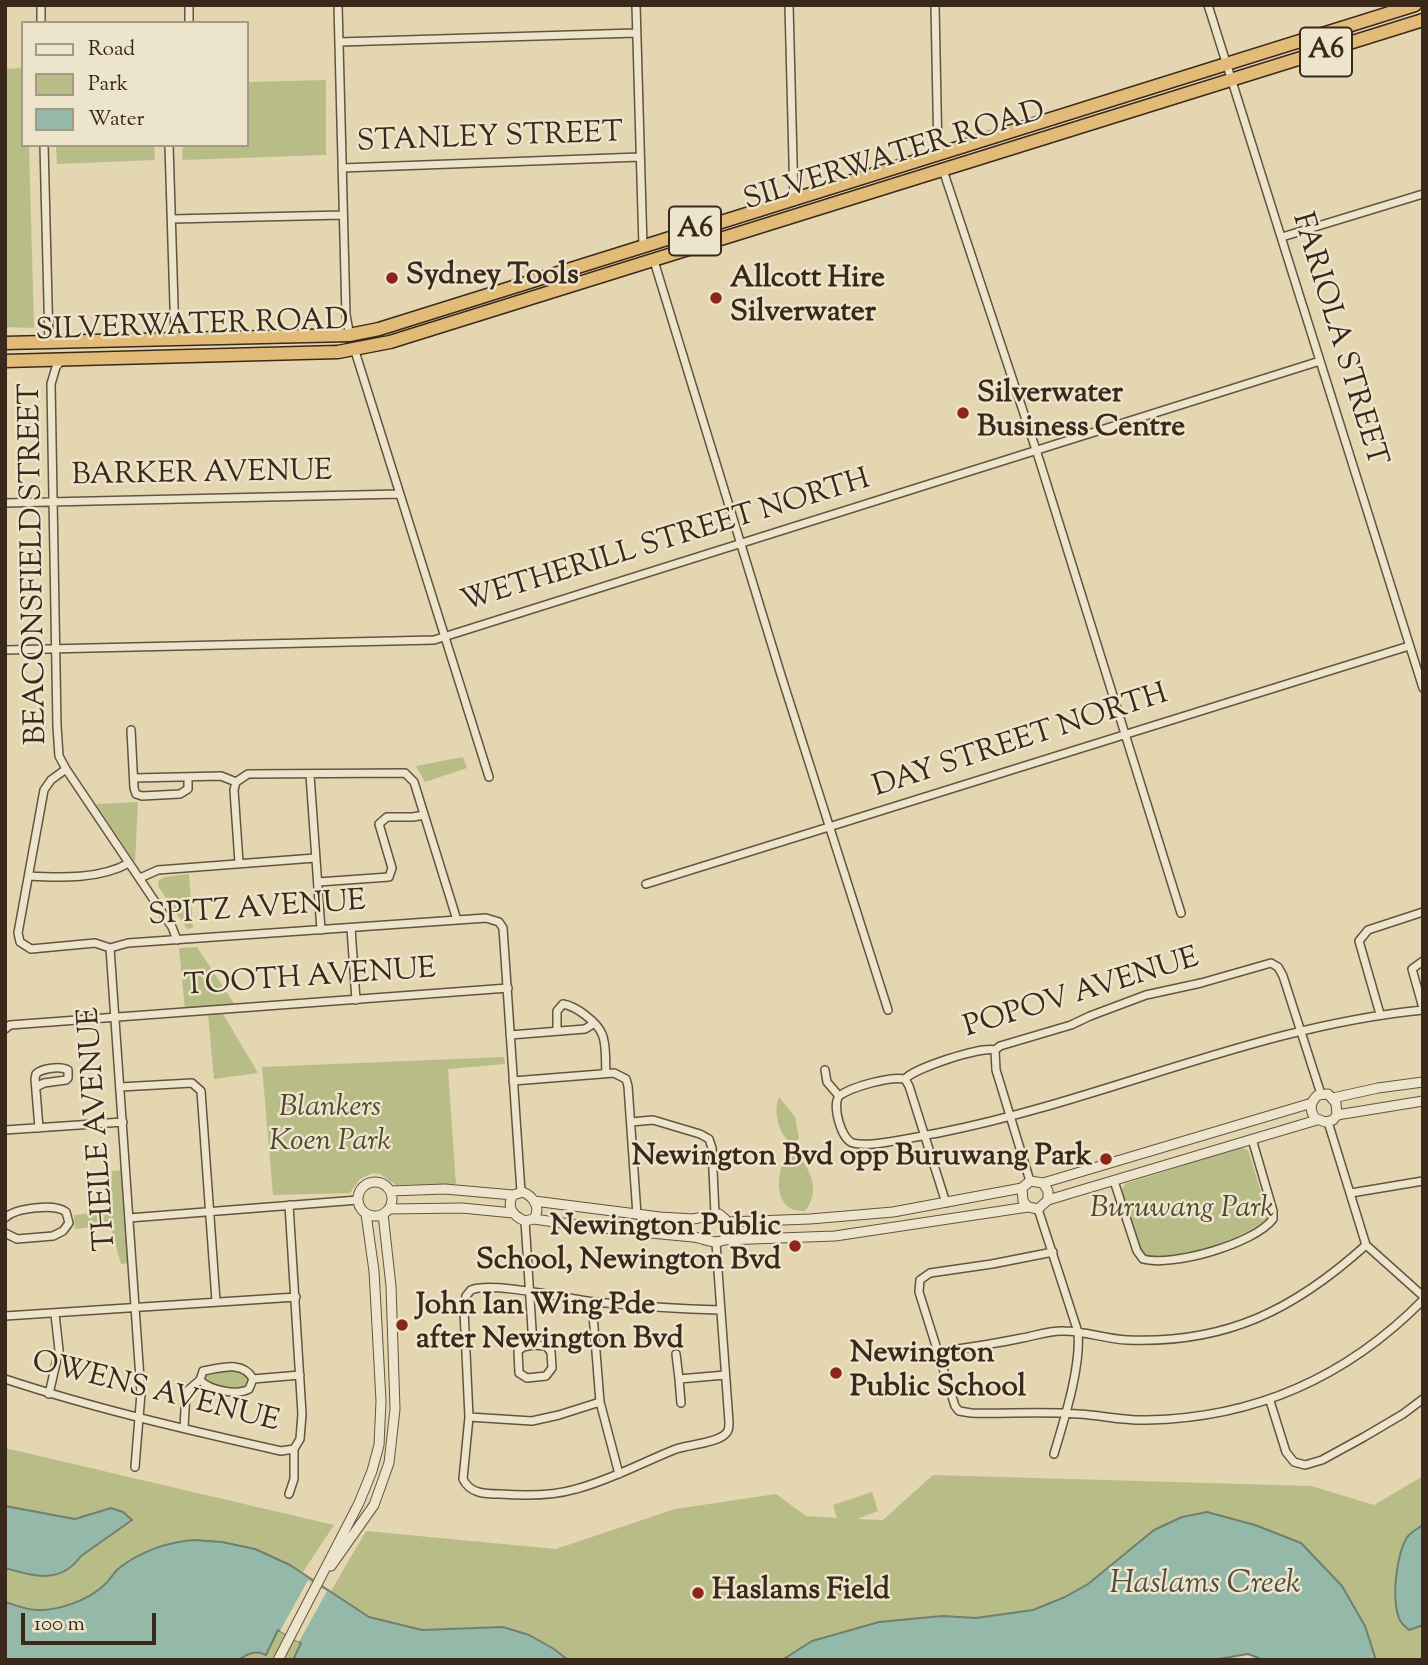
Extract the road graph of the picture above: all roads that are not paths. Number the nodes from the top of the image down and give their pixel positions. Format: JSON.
{"nodes":[{"id":1,"x":338,"y":5,"type":"edge"},
{"id":2,"x":636,"y":5,"type":"edge"},
{"id":3,"x":789,"y":5,"type":"edge"},
{"id":4,"x":935,"y":5,"type":"edge"},
{"id":5,"x":1208,"y":5,"type":"edge"},
{"id":6,"x":1415,"y":5,"type":"edge"},
{"id":7,"x":1423,"y":20,"type":"edge"},
{"id":8,"x":636,"y":33,"type":"junction"},
{"id":9,"x":339,"y":42,"type":"junction"},
{"id":10,"x":1226,"y":64,"type":"junction"},
{"id":11,"x":1231,"y":79,"type":"junction"},
{"id":12,"x":44,"y":147,"type":"edge"},
{"id":13,"x":169,"y":147,"type":"edge"},
{"id":14,"x":939,"y":155,"type":"junction"},
{"id":15,"x":640,"y":158,"type":"junction"},
{"id":16,"x":342,"y":168,"type":"junction"},
{"id":17,"x":943,"y":170,"type":"junction"},
{"id":18,"x":1423,"y":194,"type":"edge"},
{"id":19,"x":794,"y":200,"type":"junction"},
{"id":20,"x":343,"y":215,"type":"junction"},
{"id":21,"x":172,"y":219,"type":"junction"},
{"id":22,"x":1282,"y":237,"type":"junction"},
{"id":23,"x":643,"y":248,"type":"junction"},
{"id":24,"x":654,"y":261,"type":"junction"},
{"id":25,"x":349,"y":335,"type":"junction"},
{"id":26,"x":175,"y":338,"type":"junction"},
{"id":27,"x":49,"y":342,"type":"junction"},
{"id":28,"x":5,"y":343,"type":"edge"},
{"id":29,"x":355,"y":350,"type":"junction"},
{"id":30,"x":63,"y":359,"type":"junction"},
{"id":31,"x":5,"y":361,"type":"edge"},
{"id":32,"x":1320,"y":361,"type":"junction"},
{"id":33,"x":1036,"y":450,"type":"junction"},
{"id":34,"x":400,"y":494,"type":"junction"},
{"id":35,"x":53,"y":502,"type":"junction"},
{"id":36,"x":5,"y":503,"type":"edge"},
{"id":37,"x":740,"y":543,"type":"junction"},
{"id":38,"x":444,"y":637,"type":"junction"},
{"id":39,"x":1409,"y":646,"type":"junction"},
{"id":40,"x":56,"y":649,"type":"junction"},
{"id":41,"x":5,"y":650,"type":"edge"},
{"id":42,"x":1423,"y":688,"type":"edge"},
{"id":43,"x":131,"y":730,"type":"dead end"},
{"id":44,"x":1125,"y":734,"type":"junction"},
{"id":45,"x":66,"y":769,"type":"junction"},
{"id":46,"x":310,"y":775,"type":"junction"},
{"id":47,"x":154,"y":777,"type":"junction"},
{"id":48,"x":188,"y":777,"type":"junction"},
{"id":49,"x":134,"y":778,"type":"junction"},
{"id":50,"x":489,"y":778,"type":"dead end"},
{"id":51,"x":236,"y":782,"type":"junction"},
{"id":52,"x":155,"y":796,"type":"junction"},
{"id":53,"x":424,"y":815,"type":"junction"},
{"id":54,"x":830,"y":828,"type":"junction"},
{"id":55,"x":315,"y":858,"type":"junction"},
{"id":56,"x":129,"y":863,"type":"junction"},
{"id":57,"x":239,"y":863,"type":"junction"},
{"id":58,"x":29,"y":876,"type":"junction"},
{"id":59,"x":140,"y":878,"type":"junction"},
{"id":60,"x":318,"y":883,"type":"junction"},
{"id":61,"x":646,"y":884,"type":"dead end"},
{"id":62,"x":1423,"y":912,"type":"edge"},
{"id":63,"x":1181,"y":913,"type":"dead end"},
{"id":64,"x":457,"y":920,"type":"junction"},
{"id":65,"x":351,"y":928,"type":"junction"},
{"id":66,"x":321,"y":930,"type":"junction"},
{"id":67,"x":177,"y":940,"type":"junction"},
{"id":68,"x":110,"y":948,"type":"junction"},
{"id":69,"x":1423,"y":961,"type":"edge"},
{"id":70,"x":508,"y":988,"type":"junction"},
{"id":71,"x":356,"y":1000,"type":"junction"},
{"id":72,"x":1423,"y":1009,"type":"edge"},
{"id":73,"x":888,"y":1010,"type":"dead end"},
{"id":74,"x":1380,"y":1014,"type":"junction"},
{"id":75,"x":115,"y":1017,"type":"junction"},
{"id":76,"x":593,"y":1024,"type":"junction"},
{"id":77,"x":5,"y":1028,"type":"edge"},
{"id":78,"x":557,"y":1030,"type":"junction"},
{"id":79,"x":1301,"y":1031,"type":"junction"},
{"id":80,"x":510,"y":1035,"type":"junction"},
{"id":81,"x":995,"y":1050,"type":"junction"},
{"id":82,"x":825,"y":1070,"type":"dead end"},
{"id":83,"x":606,"y":1073,"type":"junction"},
{"id":84,"x":904,"y":1078,"type":"junction"},
{"id":85,"x":513,"y":1081,"type":"junction"},
{"id":86,"x":1423,"y":1082,"type":"edge"},
{"id":87,"x":36,"y":1087,"type":"junction"},
{"id":88,"x":120,"y":1087,"type":"junction"},
{"id":89,"x":1321,"y":1094,"type":"junction"},
{"id":90,"x":839,"y":1096,"type":"junction"},
{"id":91,"x":1333,"y":1098,"type":"junction"},
{"id":92,"x":1423,"y":1101,"type":"edge"},
{"id":93,"x":1312,"y":1103,"type":"junction"},
{"id":94,"x":1337,"y":1115,"type":"junction"},
{"id":95,"x":1011,"y":1117,"type":"junction"},
{"id":96,"x":1317,"y":1120,"type":"junction"},
{"id":97,"x":123,"y":1122,"type":"junction"},
{"id":98,"x":631,"y":1122,"type":"junction"},
{"id":99,"x":1328,"y":1122,"type":"junction"},
{"id":100,"x":39,"y":1128,"type":"junction"},
{"id":101,"x":5,"y":1130,"type":"edge"},
{"id":102,"x":924,"y":1135,"type":"junction"},
{"id":103,"x":1252,"y":1139,"type":"junction"},
{"id":104,"x":1030,"y":1181,"type":"junction"},
{"id":105,"x":1114,"y":1181,"type":"junction"},
{"id":106,"x":1423,"y":1181,"type":"edge"},
{"id":107,"x":1043,"y":1183,"type":"junction"},
{"id":108,"x":1022,"y":1188,"type":"junction"},
{"id":109,"x":390,"y":1191,"type":"junction"},
{"id":110,"x":1351,"y":1193,"type":"junction"},
{"id":111,"x":517,"y":1194,"type":"junction"},
{"id":112,"x":358,"y":1200,"type":"junction"},
{"id":113,"x":1048,"y":1200,"type":"junction"},
{"id":114,"x":534,"y":1202,"type":"junction"},
{"id":115,"x":946,"y":1203,"type":"junction"},
{"id":116,"x":289,"y":1205,"type":"junction"},
{"id":117,"x":1028,"y":1207,"type":"junction"},
{"id":118,"x":1038,"y":1209,"type":"junction"},
{"id":119,"x":210,"y":1211,"type":"junction"},
{"id":120,"x":386,"y":1211,"type":"junction"},
{"id":121,"x":513,"y":1213,"type":"junction"},
{"id":122,"x":366,"y":1214,"type":"junction"},
{"id":123,"x":637,"y":1215,"type":"junction"},
{"id":124,"x":711,"y":1216,"type":"junction"},
{"id":125,"x":5,"y":1218,"type":"edge"},
{"id":126,"x":129,"y":1218,"type":"junction"},
{"id":127,"x":529,"y":1220,"type":"junction"},
{"id":128,"x":727,"y":1222,"type":"junction"},
{"id":129,"x":5,"y":1233,"type":"edge"},
{"id":130,"x":706,"y":1239,"type":"junction"},
{"id":131,"x":720,"y":1241,"type":"junction"},
{"id":132,"x":1366,"y":1245,"type":"junction"},
{"id":133,"x":1053,"y":1252,"type":"junction"},
{"id":134,"x":529,"y":1291,"type":"junction"},
{"id":135,"x":296,"y":1297,"type":"junction"},
{"id":136,"x":1423,"y":1298,"type":"edge"},
{"id":137,"x":216,"y":1301,"type":"junction"},
{"id":138,"x":592,"y":1301,"type":"junction"},
{"id":139,"x":136,"y":1307,"type":"junction"},
{"id":140,"x":720,"y":1310,"type":"junction"},
{"id":141,"x":55,"y":1314,"type":"junction"},
{"id":142,"x":5,"y":1316,"type":"edge"},
{"id":143,"x":1078,"y":1332,"type":"junction"},
{"id":144,"x":533,"y":1345,"type":"junction"},
{"id":145,"x":938,"y":1353,"type":"junction"},
{"id":146,"x":676,"y":1354,"type":"dead end"},
{"id":147,"x":300,"y":1375,"type":"junction"},
{"id":148,"x":725,"y":1375,"type":"junction"},
{"id":149,"x":5,"y":1379,"type":"edge"},
{"id":150,"x":253,"y":1379,"type":"junction"},
{"id":151,"x":678,"y":1379,"type":"junction"},
{"id":152,"x":200,"y":1380,"type":"junction"},
{"id":153,"x":49,"y":1394,"type":"junction"},
{"id":154,"x":1423,"y":1399,"type":"edge"},
{"id":155,"x":1270,"y":1401,"type":"junction"},
{"id":156,"x":600,"y":1402,"type":"junction"},
{"id":157,"x":681,"y":1403,"type":"dead end"},
{"id":158,"x":1066,"y":1413,"type":"junction"},
{"id":159,"x":469,"y":1417,"type":"junction"},
{"id":160,"x":139,"y":1418,"type":"junction"},
{"id":161,"x":184,"y":1428,"type":"junction"},
{"id":162,"x":294,"y":1449,"type":"junction"},
{"id":163,"x":1054,"y":1454,"type":"dead end"},
{"id":164,"x":135,"y":1467,"type":"dead end"},
{"id":165,"x":619,"y":1474,"type":"junction"},
{"id":166,"x":289,"y":1494,"type":"dead end"},
{"id":167,"x":317,"y":1584,"type":"junction"},
{"id":168,"x":278,"y":1660,"type":"edge"}],
"edges":[{"from":1,"to":9,"type":"street"},
{"from":2,"to":8,"type":"street"},
{"from":3,"to":19,"type":"street"},
{"from":4,"to":14,"type":"street"},
{"from":5,"to":10,"type":"street","name":"FARIOLA STREET"},
{"from":6,"to":10,"type":"highway","name":"SILVERWATER ROAD","number":"A6"},
{"from":7,"to":11,"type":"highway","name":"SILVERWATER ROAD","number":"A6"},
{"from":8,"to":9,"type":"street"},
{"from":8,"to":15,"type":"street"},
{"from":9,"to":16,"type":"street"},
{"from":10,"to":11,"type":"street","name":"FARIOLA STREET"},
{"from":10,"to":14,"type":"highway","name":"SILVERWATER ROAD","number":"A6"},
{"from":11,"to":17,"type":"highway","name":"SILVERWATER ROAD","number":"A6"},
{"from":11,"to":22,"type":"street","name":"FARIOLA STREET"},
{"from":12,"to":27,"type":"street","name":"BEACONSFIELD STREET"},
{"from":13,"to":21,"type":"street"},
{"from":14,"to":19,"type":"highway","name":"SILVERWATER ROAD","number":"A6"},
{"from":15,"to":16,"type":"street","name":"STANLEY STREET"},
{"from":15,"to":23,"type":"street"},
{"from":16,"to":20,"type":"street"},
{"from":17,"to":24,"type":"highway","name":"SILVERWATER ROAD","number":"A6"},
{"from":17,"to":33,"type":"street"},
{"from":18,"to":22,"type":"street"},
{"from":19,"to":23,"type":"highway","name":"SILVERWATER ROAD","number":"A6"},
{"from":20,"to":21,"type":"street"},
{"from":20,"to":25,"type":"street"},
{"from":21,"to":26,"type":"street"},
{"from":22,"to":32,"type":"street","name":"FARIOLA STREET"},
{"from":23,"to":25,"type":"highway","name":"SILVERWATER ROAD","number":"A6"},
{"from":24,"to":29,"type":"highway","name":"SILVERWATER ROAD","number":"A6"},
{"from":24,"to":37,"type":"street"},
{"from":25,"to":26,"type":"highway","name":"SILVERWATER ROAD","number":"A6"},
{"from":25,"to":29,"type":"street"},
{"from":26,"to":27,"type":"highway","name":"SILVERWATER ROAD","number":"A6"},
{"from":27,"to":28,"type":"highway","name":"SILVERWATER ROAD","number":"A6"},
{"from":29,"to":30,"type":"highway","name":"SILVERWATER ROAD","number":"A6"},
{"from":29,"to":34,"type":"street"},
{"from":30,"to":31,"type":"highway","name":"SILVERWATER ROAD","number":"A6"},
{"from":30,"to":35,"type":"street","name":"BEACONSFIELD STREET"},
{"from":32,"to":33,"type":"street","name":"WETHERILL STREET NORTH"},
{"from":32,"to":39,"type":"street","name":"FARIOLA STREET"},
{"from":33,"to":37,"type":"street","name":"WETHERILL STREET NORTH"},
{"from":33,"to":44,"type":"street"},
{"from":34,"to":35,"type":"street","name":"BARKER AVENUE"},
{"from":34,"to":38,"type":"street"},
{"from":35,"to":36,"type":"street","name":"BARKER AVENUE"},
{"from":35,"to":40,"type":"street","name":"BEACONSFIELD STREET"},
{"from":37,"to":38,"type":"street","name":"WETHERILL STREET NORTH"},
{"from":37,"to":54,"type":"street"},
{"from":38,"to":40,"type":"street","name":"WETHERILL STREET NORTH"},
{"from":38,"to":50,"type":"street"},
{"from":39,"to":42,"type":"street","name":"FARIOLA STREET"},
{"from":39,"to":44,"type":"street","name":"DAY STREET NORTH"},
{"from":40,"to":41,"type":"street","name":"WETHERILL STREET NORTH"},
{"from":40,"to":45,"type":"street","name":"BEACONSFIELD STREET"},
{"from":43,"to":49,"type":"street"},
{"from":44,"to":54,"type":"street","name":"DAY STREET NORTH"},
{"from":44,"to":63,"type":"street"},
{"from":45,"to":56,"type":"street"},
{"from":45,"to":58,"type":"street"},
{"from":46,"to":51,"type":"street"},
{"from":46,"to":53,"type":"street"},
{"from":46,"to":55,"type":"street"},
{"from":47,"to":48,"type":"street"},
{"from":47,"to":49,"type":"street"},
{"from":47,"to":52,"type":"street"},
{"from":48,"to":51,"type":"street"},
{"from":48,"to":52,"type":"street"},
{"from":49,"to":52,"type":"street"},
{"from":51,"to":57,"type":"street"},
{"from":53,"to":60,"type":"street"},
{"from":53,"to":64,"type":"street"},
{"from":54,"to":61,"type":"street","name":"DAY STREET NORTH"},
{"from":54,"to":73,"type":"street"},
{"from":55,"to":57,"type":"street"},
{"from":55,"to":60,"type":"street"},
{"from":56,"to":58,"type":"street"},
{"from":56,"to":59,"type":"street"},
{"from":57,"to":59,"type":"street"},
{"from":58,"to":68,"type":"street","name":"SPITZ AVENUE"},
{"from":59,"to":67,"type":"street"},
{"from":60,"to":66,"type":"street"},
{"from":62,"to":74,"type":"street"},
{"from":64,"to":65,"type":"street","name":"SPITZ AVENUE"},
{"from":64,"to":70,"type":"street","name":"SPITZ AVENUE"},
{"from":65,"to":66,"type":"street","name":"SPITZ AVENUE"},
{"from":65,"to":71,"type":"street"},
{"from":66,"to":67,"type":"street","name":"SPITZ AVENUE"},
{"from":67,"to":68,"type":"street","name":"SPITZ AVENUE"},
{"from":68,"to":75,"type":"street","name":"THEILE AVENUE"},
{"from":69,"to":72,"type":"street"},
{"from":70,"to":71,"type":"street","name":"TOOTH AVENUE"},
{"from":70,"to":80,"type":"street"},
{"from":71,"to":75,"type":"street","name":"TOOTH AVENUE"},
{"from":72,"to":74,"type":"street"},
{"from":74,"to":79,"type":"street"},
{"from":75,"to":77,"type":"street","name":"TOOTH AVENUE"},
{"from":75,"to":88,"type":"street","name":"THEILE AVENUE"},
{"from":76,"to":78,"type":"street"},
{"from":76,"to":78,"type":"street"},
{"from":76,"to":83,"type":"street"},
{"from":78,"to":80,"type":"street"},
{"from":79,"to":81,"type":"street","name":"POPOV AVENUE"},
{"from":79,"to":89,"type":"street"},
{"from":79,"to":95,"type":"street"},
{"from":80,"to":85,"type":"street"},
{"from":81,"to":84,"type":"street","name":"POPOV AVENUE"},
{"from":81,"to":95,"type":"street"},
{"from":82,"to":90,"type":"street"},
{"from":83,"to":85,"type":"street"},
{"from":83,"to":98,"type":"street"},
{"from":84,"to":90,"type":"street","name":"POPOV AVENUE"},
{"from":84,"to":102,"type":"street"},
{"from":85,"to":111,"type":"street"},
{"from":86,"to":91,"type":"street"},
{"from":87,"to":87,"type":"street"},
{"from":87,"to":100,"type":"street"},
{"from":88,"to":97,"type":"street","name":"THEILE AVENUE"},
{"from":88,"to":119,"type":"street"},
{"from":89,"to":91,"type":"street"},
{"from":89,"to":93,"type":"street"},
{"from":90,"to":102,"type":"street"},
{"from":91,"to":94,"type":"street"},
{"from":92,"to":94,"type":"street"},
{"from":93,"to":96,"type":"street"},
{"from":93,"to":107,"type":"street"},
{"from":94,"to":99,"type":"street"},
{"from":95,"to":102,"type":"street"},
{"from":95,"to":104,"type":"street"},
{"from":96,"to":99,"type":"street"},
{"from":96,"to":103,"type":"street"},
{"from":97,"to":100,"type":"street"},
{"from":97,"to":126,"type":"street","name":"THEILE AVENUE"},
{"from":98,"to":123,"type":"street"},
{"from":98,"to":124,"type":"street"},
{"from":99,"to":110,"type":"street"},
{"from":100,"to":101,"type":"street"},
{"from":102,"to":115,"type":"street"},
{"from":103,"to":105,"type":"street"},
{"from":103,"to":105,"type":"street"},
{"from":104,"to":107,"type":"street"},
{"from":104,"to":108,"type":"street"},
{"from":105,"to":113,"type":"street"},
{"from":106,"to":110,"type":"street"},
{"from":107,"to":113,"type":"street"},
{"from":108,"to":115,"type":"street"},
{"from":108,"to":117,"type":"street"},
{"from":109,"to":111,"type":"street"},
{"from":109,"to":112,"type":"street"},
{"from":109,"to":120,"type":"street"},
{"from":110,"to":132,"type":"street"},
{"from":111,"to":114,"type":"street"},
{"from":111,"to":121,"type":"street"},
{"from":112,"to":116,"type":"street"},
{"from":112,"to":122,"type":"street"},
{"from":113,"to":118,"type":"street"},
{"from":114,"to":123,"type":"street"},
{"from":114,"to":127,"type":"street"},
{"from":115,"to":128,"type":"street"},
{"from":116,"to":119,"type":"street"},
{"from":116,"to":135,"type":"street"},
{"from":117,"to":118,"type":"street"},
{"from":117,"to":131,"type":"street"},
{"from":118,"to":133,"type":"street"},
{"from":119,"to":126,"type":"street"},
{"from":119,"to":137,"type":"street"},
{"from":120,"to":121,"type":"street"},
{"from":120,"to":122,"type":"street"},
{"from":120,"to":167,"type":"street"},
{"from":121,"to":127,"type":"street"},
{"from":122,"to":167,"type":"street"},
{"from":123,"to":124,"type":"street"},
{"from":124,"to":128,"type":"street"},
{"from":124,"to":130,"type":"street"},
{"from":125,"to":129,"type":"street"},
{"from":126,"to":139,"type":"street","name":"THEILE AVENUE"},
{"from":127,"to":130,"type":"street"},
{"from":127,"to":134,"type":"street"},
{"from":128,"to":131,"type":"street"},
{"from":130,"to":131,"type":"street"},
{"from":131,"to":140,"type":"street"},
{"from":132,"to":136,"type":"street"},
{"from":132,"to":143,"type":"street"},
{"from":133,"to":143,"type":"street"},
{"from":133,"to":145,"type":"street"},
{"from":134,"to":138,"type":"street"},
{"from":134,"to":144,"type":"street"},
{"from":134,"to":159,"type":"street"},
{"from":135,"to":137,"type":"street"},
{"from":135,"to":147,"type":"street"},
{"from":136,"to":155,"type":"street"},
{"from":137,"to":139,"type":"street"},
{"from":138,"to":140,"type":"street"},
{"from":138,"to":156,"type":"street"},
{"from":139,"to":141,"type":"street"},
{"from":139,"to":160,"type":"street","name":"THEILE AVENUE"},
{"from":140,"to":148,"type":"street"},
{"from":141,"to":142,"type":"street"},
{"from":141,"to":153,"type":"street"},
{"from":143,"to":145,"type":"street"},
{"from":143,"to":158,"type":"street"},
{"from":144,"to":144,"type":"street"},
{"from":145,"to":158,"type":"street"},
{"from":146,"to":151,"type":"street"},
{"from":147,"to":150,"type":"street"},
{"from":147,"to":162,"type":"street"},
{"from":148,"to":151,"type":"street"},
{"from":148,"to":165,"type":"street"},
{"from":149,"to":153,"type":"street","name":"OWENS AVENUE"},
{"from":150,"to":152,"type":"street"},
{"from":150,"to":152,"type":"street"},
{"from":151,"to":157,"type":"street"},
{"from":152,"to":161,"type":"street"},
{"from":153,"to":160,"type":"street","name":"OWENS AVENUE"},
{"from":154,"to":155,"type":"street"},
{"from":155,"to":158,"type":"street"},
{"from":156,"to":159,"type":"street"},
{"from":156,"to":165,"type":"street"},
{"from":158,"to":163,"type":"street"},
{"from":159,"to":165,"type":"street"},
{"from":160,"to":161,"type":"street","name":"OWENS AVENUE"},
{"from":160,"to":164,"type":"street","name":"THEILE AVENUE"},
{"from":161,"to":162,"type":"street","name":"OWENS AVENUE"},
{"from":162,"to":166,"type":"street"},
{"from":167,"to":168,"type":"street"}]}
